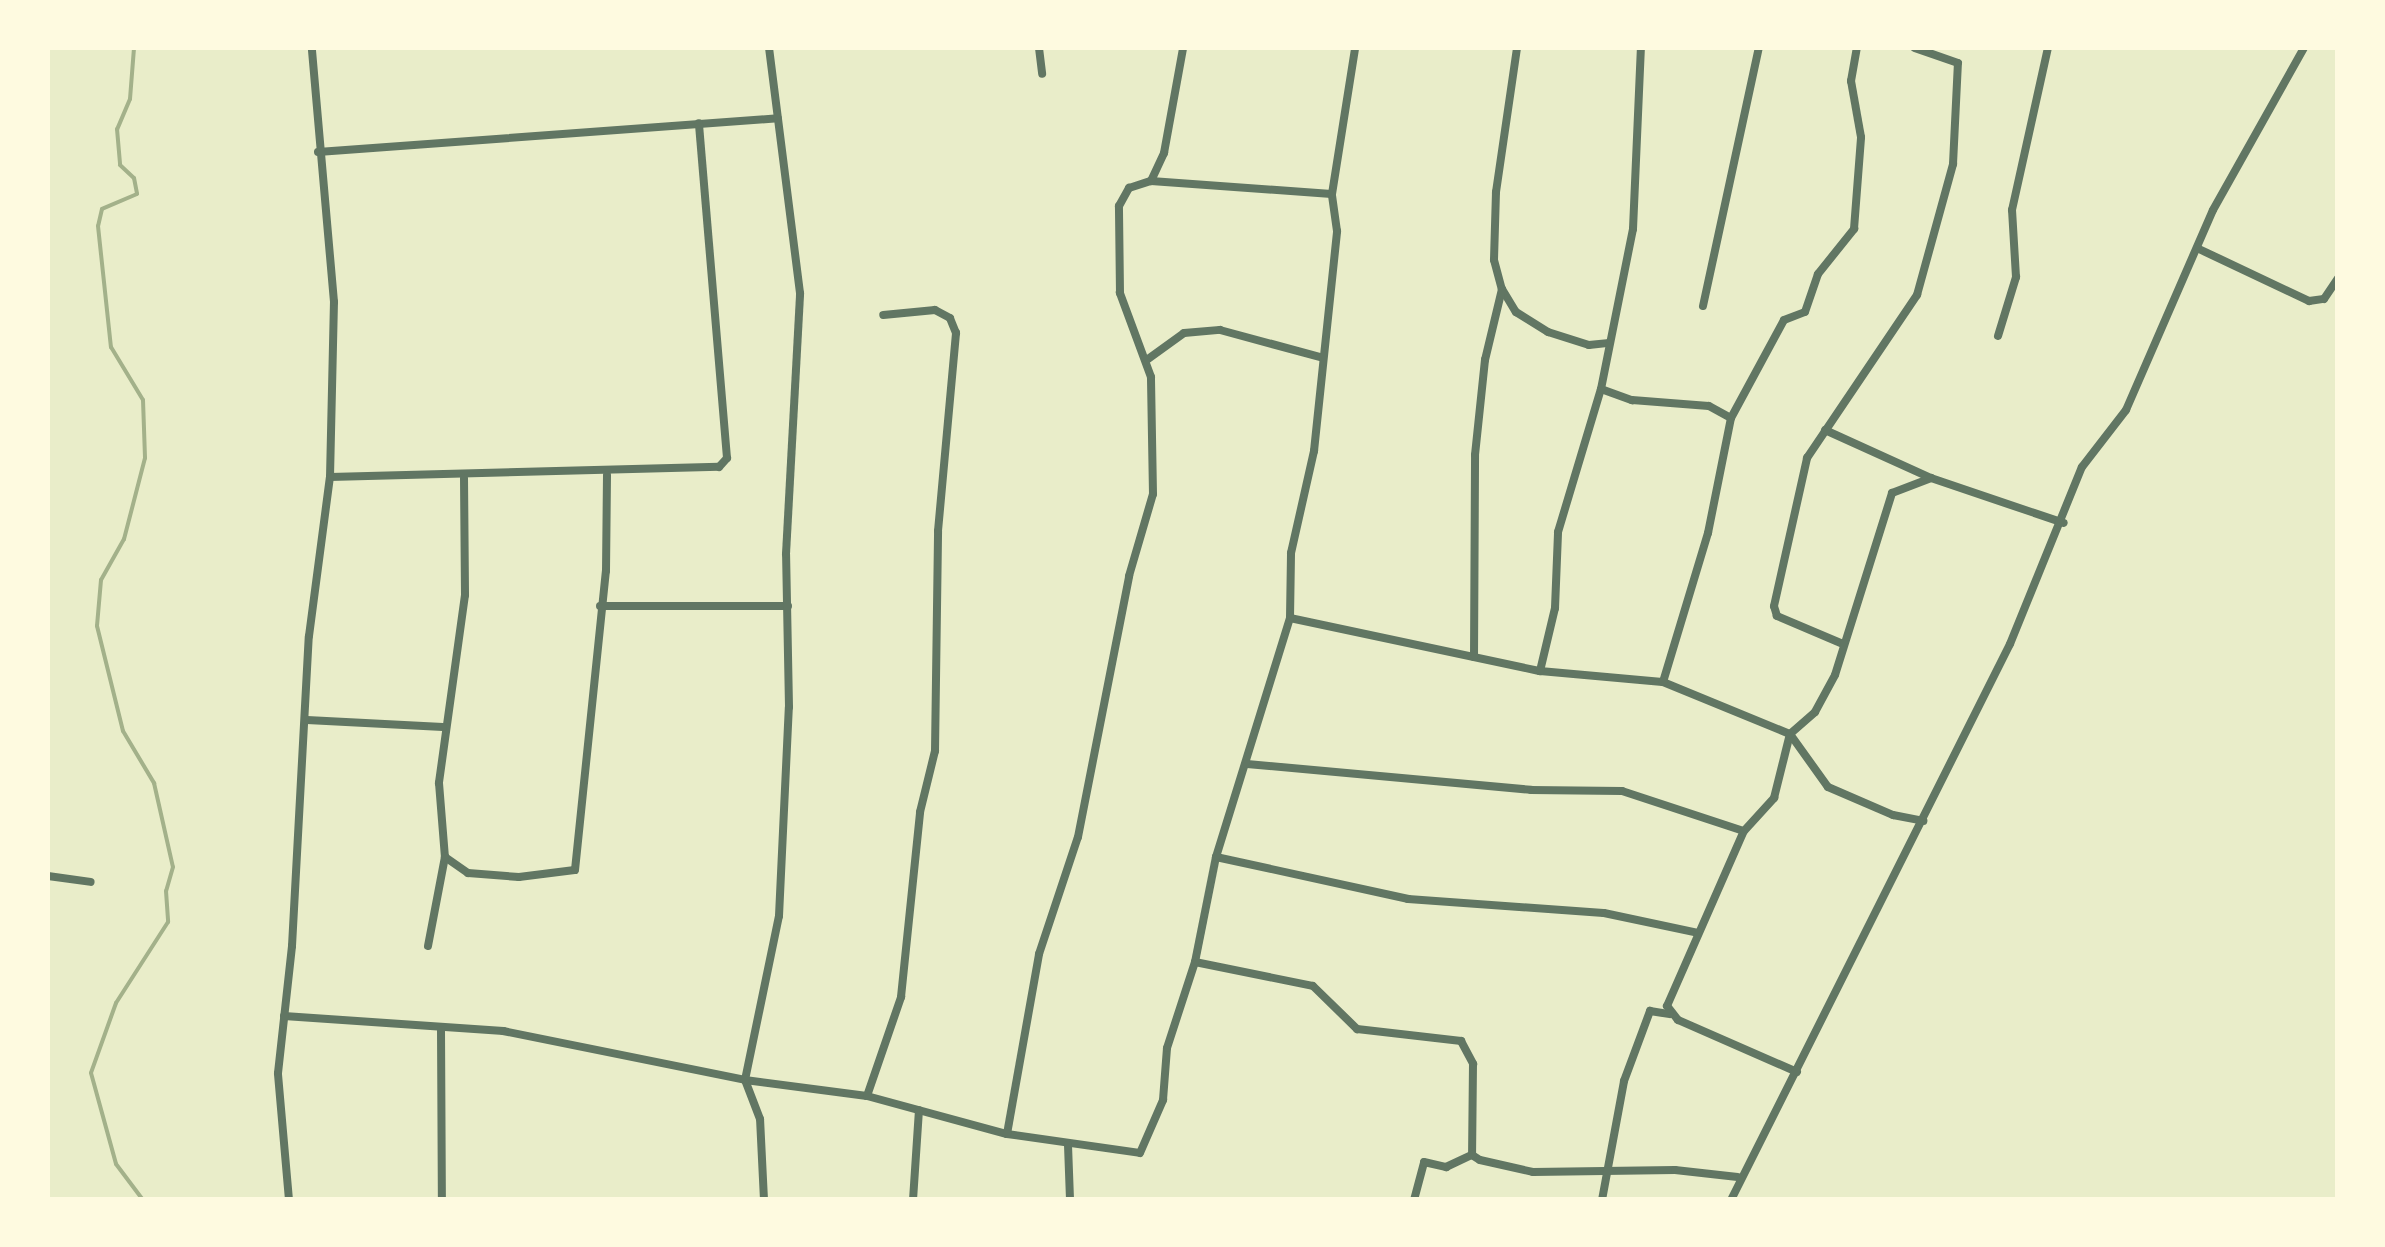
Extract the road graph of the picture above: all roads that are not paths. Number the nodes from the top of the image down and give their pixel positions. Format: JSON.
{"nodes":[{"id":1,"x":312,"y":48,"type":"edge"},
{"id":2,"x":769,"y":48,"type":"edge"},
{"id":3,"x":1039,"y":48,"type":"edge"},
{"id":4,"x":1183,"y":48,"type":"edge"},
{"id":5,"x":1355,"y":48,"type":"edge"},
{"id":6,"x":1516,"y":48,"type":"edge"},
{"id":7,"x":1641,"y":48,"type":"edge"},
{"id":8,"x":1759,"y":48,"type":"edge"},
{"id":9,"x":1857,"y":48,"type":"edge"},
{"id":10,"x":1914,"y":48,"type":"edge"},
{"id":11,"x":2048,"y":48,"type":"edge"},
{"id":12,"x":2304,"y":48,"type":"edge"},
{"id":13,"x":1042,"y":74,"type":"dead end"},
{"id":14,"x":778,"y":118,"type":"junction"},
{"id":15,"x":699,"y":124,"type":"junction"},
{"id":16,"x":318,"y":152,"type":"junction"},
{"id":17,"x":1150,"y":182,"type":"junction"},
{"id":18,"x":1332,"y":194,"type":"junction"},
{"id":19,"x":2199,"y":249,"type":"junction"},
{"id":20,"x":2338,"y":278,"type":"edge"},
{"id":21,"x":1502,"y":289,"type":"junction"},
{"id":22,"x":1703,"y":306,"type":"dead end"},
{"id":23,"x":883,"y":315,"type":"dead end"},
{"id":24,"x":1998,"y":336,"type":"dead end"},
{"id":25,"x":1606,"y":343,"type":"junction"},
{"id":26,"x":1320,"y":357,"type":"junction"},
{"id":27,"x":1148,"y":359,"type":"junction"},
{"id":28,"x":1601,"y":389,"type":"junction"},
{"id":29,"x":1731,"y":418,"type":"junction"},
{"id":30,"x":1825,"y":430,"type":"junction"},
{"id":31,"x":607,"y":474,"type":"junction"},
{"id":32,"x":330,"y":477,"type":"junction"},
{"id":33,"x":464,"y":478,"type":"junction"},
{"id":34,"x":1930,"y":478,"type":"junction"},
{"id":35,"x":2064,"y":523,"type":"junction"},
{"id":36,"x":600,"y":606,"type":"junction"},
{"id":37,"x":788,"y":606,"type":"junction"},
{"id":38,"x":1290,"y":618,"type":"junction"},
{"id":39,"x":1843,"y":644,"type":"junction"},
{"id":40,"x":1474,"y":657,"type":"junction"},
{"id":41,"x":1540,"y":672,"type":"junction"},
{"id":42,"x":1663,"y":682,"type":"junction"},
{"id":43,"x":308,"y":720,"type":"junction"},
{"id":44,"x":443,"y":727,"type":"junction"},
{"id":45,"x":1790,"y":734,"type":"junction"},
{"id":46,"x":1248,"y":764,"type":"junction"},
{"id":47,"x":1923,"y":821,"type":"junction"},
{"id":48,"x":1744,"y":831,"type":"junction"},
{"id":49,"x":445,"y":858,"type":"junction"},
{"id":50,"x":1216,"y":858,"type":"junction"},
{"id":51,"x":48,"y":876,"type":"edge"},
{"id":52,"x":91,"y":882,"type":"dead end"},
{"id":53,"x":1698,"y":933,"type":"junction"},
{"id":54,"x":428,"y":946,"type":"dead end"},
{"id":55,"x":1196,"y":962,"type":"junction"},
{"id":56,"x":1670,"y":1014,"type":"junction"},
{"id":57,"x":284,"y":1016,"type":"junction"},
{"id":58,"x":441,"y":1030,"type":"junction"},
{"id":59,"x":1797,"y":1072,"type":"junction"},
{"id":60,"x":744,"y":1080,"type":"junction"},
{"id":61,"x":866,"y":1096,"type":"junction"},
{"id":62,"x":920,"y":1110,"type":"junction"},
{"id":63,"x":1007,"y":1134,"type":"junction"},
{"id":64,"x":1068,"y":1145,"type":"junction"},
{"id":65,"x":1472,"y":1154,"type":"junction"},
{"id":66,"x":1607,"y":1174,"type":"junction"},
{"id":67,"x":1738,"y":1177,"type":"junction"},
{"id":68,"x":290,"y":1200,"type":"edge"},
{"id":69,"x":442,"y":1200,"type":"edge"},
{"id":70,"x":764,"y":1200,"type":"edge"},
{"id":71,"x":914,"y":1200,"type":"edge"},
{"id":72,"x":1070,"y":1200,"type":"edge"},
{"id":73,"x":1414,"y":1200,"type":"edge"},
{"id":74,"x":1602,"y":1200,"type":"edge"},
{"id":75,"x":1731,"y":1200,"type":"edge"}],
"edges":[{"from":1,"to":16,"type":"street"},
{"from":2,"to":14,"type":"street"},
{"from":3,"to":13,"type":"street"},
{"from":4,"to":17,"type":"street"},
{"from":5,"to":18,"type":"street"},
{"from":6,"to":21,"type":"street"},
{"from":7,"to":25,"type":"street"},
{"from":8,"to":22,"type":"street"},
{"from":9,"to":29,"type":"street"},
{"from":10,"to":30,"type":"street"},
{"from":11,"to":24,"type":"street"},
{"from":12,"to":19,"type":"street"},
{"from":14,"to":15,"type":"street"},
{"from":14,"to":37,"type":"street"},
{"from":15,"to":16,"type":"street"},
{"from":15,"to":31,"type":"street"},
{"from":16,"to":32,"type":"street"},
{"from":17,"to":18,"type":"street"},
{"from":17,"to":27,"type":"street"},
{"from":18,"to":26,"type":"street"},
{"from":19,"to":20,"type":"street"},
{"from":19,"to":35,"type":"street"},
{"from":21,"to":25,"type":"street"},
{"from":21,"to":40,"type":"street"},
{"from":23,"to":61,"type":"street"},
{"from":25,"to":28,"type":"street"},
{"from":26,"to":27,"type":"street"},
{"from":26,"to":38,"type":"street"},
{"from":27,"to":63,"type":"street"},
{"from":28,"to":29,"type":"street"},
{"from":28,"to":41,"type":"street"},
{"from":29,"to":42,"type":"street"},
{"from":30,"to":34,"type":"street"},
{"from":30,"to":39,"type":"street"},
{"from":31,"to":33,"type":"street"},
{"from":31,"to":36,"type":"street"},
{"from":32,"to":33,"type":"street"},
{"from":32,"to":43,"type":"street"},
{"from":33,"to":44,"type":"street"},
{"from":34,"to":35,"type":"street"},
{"from":34,"to":39,"type":"street"},
{"from":35,"to":47,"type":"street"},
{"from":36,"to":37,"type":"street"},
{"from":36,"to":49,"type":"street"},
{"from":37,"to":60,"type":"street"},
{"from":38,"to":40,"type":"street"},
{"from":38,"to":46,"type":"street"},
{"from":39,"to":45,"type":"street"},
{"from":40,"to":41,"type":"street"},
{"from":41,"to":42,"type":"street"},
{"from":42,"to":45,"type":"street"},
{"from":43,"to":44,"type":"street"},
{"from":43,"to":57,"type":"street"},
{"from":44,"to":49,"type":"street"},
{"from":45,"to":47,"type":"street"},
{"from":45,"to":48,"type":"street"},
{"from":46,"to":48,"type":"street"},
{"from":46,"to":50,"type":"street"},
{"from":47,"to":59,"type":"street"},
{"from":48,"to":53,"type":"street"},
{"from":49,"to":54,"type":"street"},
{"from":50,"to":53,"type":"street"},
{"from":50,"to":55,"type":"street"},
{"from":51,"to":52,"type":"street"},
{"from":53,"to":56,"type":"street"},
{"from":55,"to":64,"type":"street"},
{"from":55,"to":65,"type":"street"},
{"from":56,"to":59,"type":"street"},
{"from":56,"to":66,"type":"street"},
{"from":57,"to":58,"type":"street"},
{"from":57,"to":68,"type":"street"},
{"from":58,"to":60,"type":"street"},
{"from":58,"to":69,"type":"street"},
{"from":59,"to":67,"type":"street"},
{"from":60,"to":61,"type":"street"},
{"from":60,"to":70,"type":"street"},
{"from":61,"to":62,"type":"street"},
{"from":62,"to":63,"type":"street"},
{"from":62,"to":71,"type":"street"},
{"from":63,"to":64,"type":"street"},
{"from":64,"to":72,"type":"street"},
{"from":65,"to":66,"type":"street"},
{"from":65,"to":73,"type":"street"},
{"from":66,"to":67,"type":"street"},
{"from":66,"to":74,"type":"street"},
{"from":67,"to":75,"type":"street"}]}
